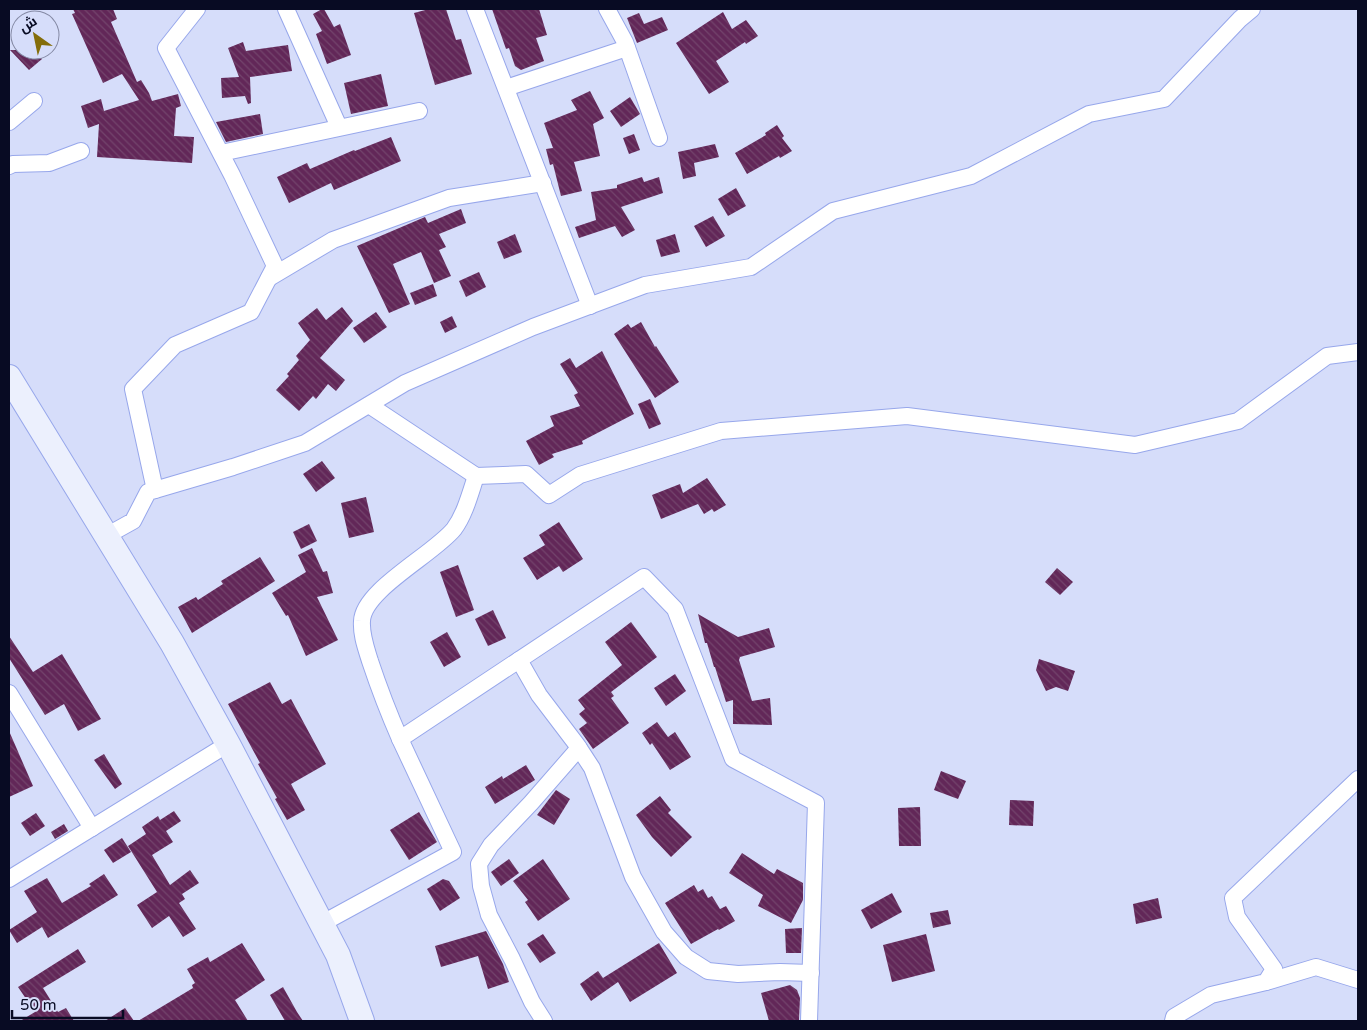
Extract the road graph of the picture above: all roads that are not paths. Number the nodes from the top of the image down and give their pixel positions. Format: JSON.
{"nodes":[{"id":1,"x":197,"y":9,"type":"edge"},
{"id":2,"x":286,"y":9,"type":"edge"},
{"id":3,"x":475,"y":9,"type":"edge"},
{"id":4,"x":608,"y":9,"type":"edge"},
{"id":5,"x":1252,"y":9,"type":"edge"},
{"id":6,"x":627,"y":48,"type":"junction"},
{"id":7,"x":506,"y":88,"type":"junction"},
{"id":8,"x":34,"y":100,"type":"dead end"},
{"id":9,"x":419,"y":110,"type":"dead end"},
{"id":10,"x":9,"y":122,"type":"edge"},
{"id":11,"x":339,"y":127,"type":"junction"},
{"id":12,"x":659,"y":138,"type":"dead end"},
{"id":13,"x":80,"y":152,"type":"dead end"},
{"id":14,"x":221,"y":153,"type":"junction"},
{"id":15,"x":9,"y":166,"type":"edge"},
{"id":16,"x":543,"y":183,"type":"junction"},
{"id":17,"x":269,"y":278,"type":"junction"},
{"id":18,"x":590,"y":306,"type":"junction"},
{"id":19,"x":1358,"y":352,"type":"edge"},
{"id":20,"x":9,"y":377,"type":"edge"},
{"id":21,"x":369,"y":404,"type":"junction"},
{"id":22,"x":476,"y":476,"type":"junction"},
{"id":23,"x":155,"y":490,"type":"junction"},
{"id":24,"x":106,"y":536,"type":"junction"},
{"id":25,"x":520,"y":660,"type":"junction"},
{"id":26,"x":9,"y":693,"type":"edge"},
{"id":27,"x":400,"y":739,"type":"junction"},
{"id":28,"x":228,"y":744,"type":"junction"},
{"id":29,"x":579,"y":748,"type":"junction"},
{"id":30,"x":1358,"y":779,"type":"edge"},
{"id":31,"x":92,"y":828,"type":"junction"},
{"id":32,"x":9,"y":879,"type":"edge"},
{"id":33,"x":321,"y":924,"type":"junction"},
{"id":34,"x":811,"y":973,"type":"junction"},
{"id":35,"x":1358,"y":980,"type":"edge"},
{"id":36,"x":1266,"y":982,"type":"junction"},
{"id":37,"x":362,"y":1021,"type":"edge"},
{"id":38,"x":544,"y":1021,"type":"edge"},
{"id":39,"x":809,"y":1021,"type":"edge"},
{"id":40,"x":1173,"y":1021,"type":"edge"}],
"edges":[{"from":1,"to":14,"type":"street"},
{"from":2,"to":11,"type":"street"},
{"from":3,"to":7,"type":"street"},
{"from":4,"to":6,"type":"street"},
{"from":5,"to":18,"type":"street"},
{"from":6,"to":7,"type":"street"},
{"from":6,"to":12,"type":"street"},
{"from":7,"to":16,"type":"street"},
{"from":8,"to":10,"type":"street"},
{"from":9,"to":11,"type":"street"},
{"from":11,"to":14,"type":"street"},
{"from":13,"to":15,"type":"street"},
{"from":14,"to":17,"type":"street"},
{"from":16,"to":17,"type":"street"},
{"from":16,"to":18,"type":"street"},
{"from":17,"to":23,"type":"street"},
{"from":18,"to":21,"type":"street"},
{"from":19,"to":22,"type":"street"},
{"from":20,"to":24,"type":"street"},
{"from":21,"to":22,"type":"street"},
{"from":21,"to":23,"type":"street"},
{"from":22,"to":27,"type":"street"},
{"from":23,"to":24,"type":"street"},
{"from":24,"to":28,"type":"street"},
{"from":25,"to":27,"type":"street"},
{"from":25,"to":29,"type":"street"},
{"from":25,"to":34,"type":"street"},
{"from":26,"to":31,"type":"street"},
{"from":27,"to":33,"type":"street"},
{"from":28,"to":31,"type":"street"},
{"from":28,"to":33,"type":"street"},
{"from":29,"to":34,"type":"street"},
{"from":29,"to":38,"type":"street"},
{"from":30,"to":36,"type":"street"},
{"from":31,"to":32,"type":"street"},
{"from":33,"to":37,"type":"street"},
{"from":34,"to":39,"type":"street"},
{"from":35,"to":36,"type":"street"},
{"from":36,"to":40,"type":"street"}]}
